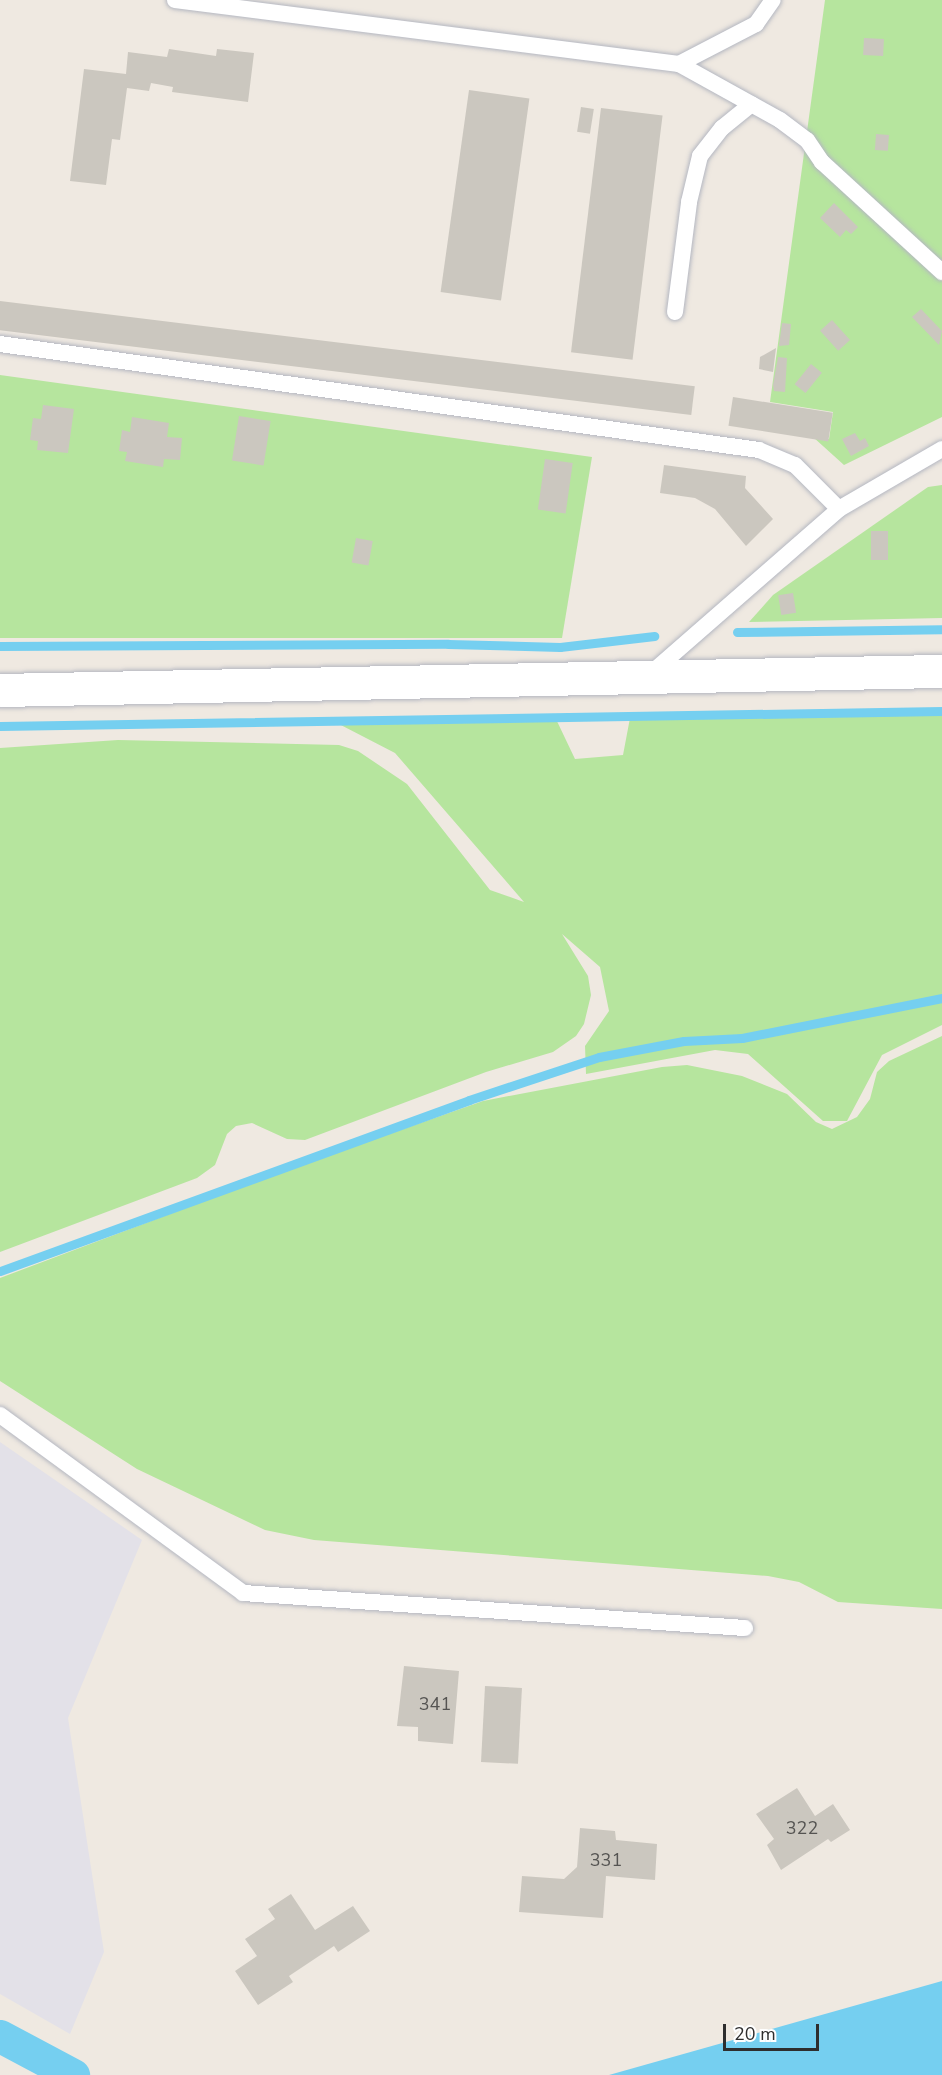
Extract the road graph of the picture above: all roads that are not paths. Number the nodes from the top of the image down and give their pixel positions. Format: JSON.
{"nodes":[{"id":1,"x":175,"y":0,"type":"edge"},
{"id":2,"x":773,"y":0,"type":"edge"},
{"id":3,"x":679,"y":64,"type":"junction"},
{"id":4,"x":752,"y":104,"type":"junction"},
{"id":5,"x":942,"y":272,"type":"edge"},
{"id":6,"x":675,"y":312,"type":"dead end"},
{"id":7,"x":0,"y":344,"type":"edge"},
{"id":8,"x":942,"y":449,"type":"edge"},
{"id":9,"x":839,"y":509,"type":"junction"},
{"id":10,"x":942,"y":671,"type":"edge"},
{"id":11,"x":647,"y":677,"type":"junction"},
{"id":12,"x":0,"y":690,"type":"edge"},
{"id":13,"x":0,"y":1415,"type":"edge"},
{"id":14,"x":746,"y":1628,"type":"dead end"}],
"edges":[{"from":1,"to":3,"type":"lane"},
{"from":2,"to":3,"type":"lane"},
{"from":3,"to":4,"type":"lane"},
{"from":4,"to":5,"type":"lane"},
{"from":4,"to":6,"type":"lane"},
{"from":7,"to":9,"type":"lane"},
{"from":8,"to":9,"type":"lane"},
{"from":9,"to":11,"type":"lane"},
{"from":10,"to":11,"type":"main road"},
{"from":11,"to":12,"type":"main road"},
{"from":13,"to":14,"type":"lane"}]}
